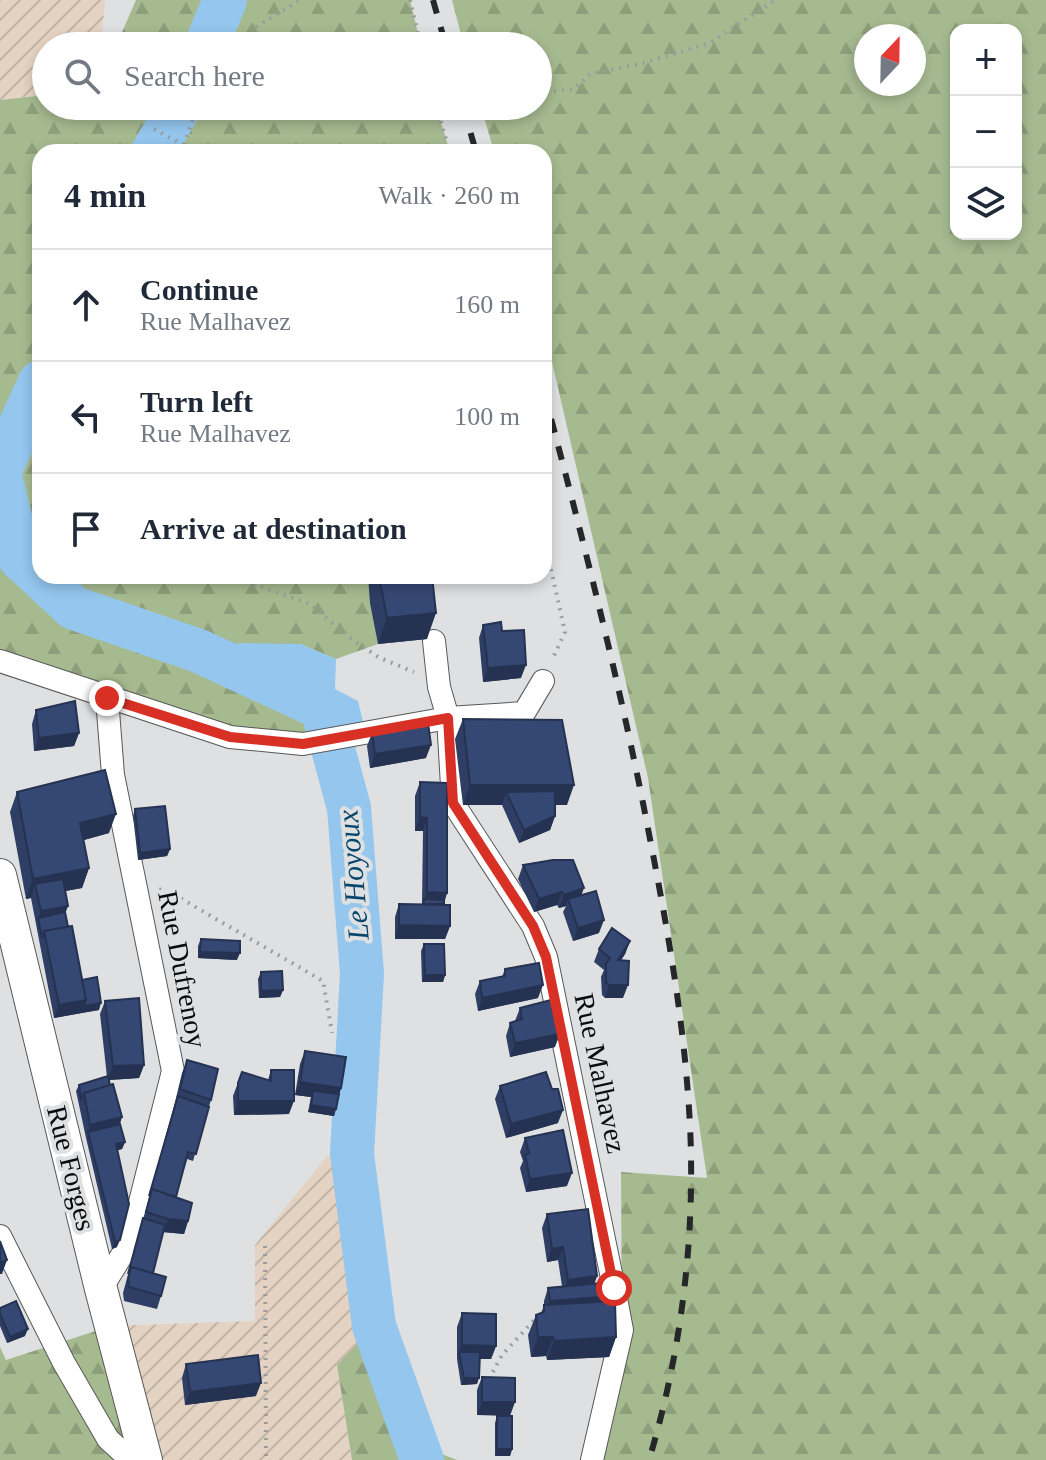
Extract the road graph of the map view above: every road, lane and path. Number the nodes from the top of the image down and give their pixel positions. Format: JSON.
{"nodes":[{"id":1,"x":300,"y":0,"type":"edge"},
{"id":2,"x":410,"y":0,"type":"edge"},
{"id":3,"x":775,"y":0,"type":"edge"},
{"id":4,"x":252,"y":32,"type":"edge"},
{"id":5,"x":418,"y":32,"type":"edge"},
{"id":6,"x":552,"y":91,"type":"edge"},
{"id":7,"x":193,"y":120,"type":"edge"},
{"id":8,"x":440,"y":120,"type":"edge"},
{"id":9,"x":154,"y":129,"type":"dead end"},
{"id":10,"x":181,"y":144,"type":"edge"},
{"id":11,"x":183,"y":144,"type":"edge"},
{"id":12,"x":448,"y":144,"type":"edge"},
{"id":13,"x":552,"y":574,"type":"edge"},
{"id":14,"x":254,"y":584,"type":"edge"},
{"id":15,"x":434,"y":641,"type":"dead end"},
{"id":16,"x":0,"y":661,"type":"edge"},
{"id":17,"x":543,"y":681,"type":"joint"},
{"id":18,"x":439,"y":687,"type":"junction"},
{"id":19,"x":107,"y":698,"type":"junction"},
{"id":20,"x":448,"y":718,"type":"junction"},
{"id":21,"x":0,"y":875,"type":"edge"},
{"id":22,"x":134,"y":880,"type":"junction"},
{"id":23,"x":332,"y":1033,"type":"dead end"},
{"id":24,"x":0,"y":1236,"type":"edge"},
{"id":25,"x":265,"y":1246,"type":"dead end"},
{"id":26,"x":101,"y":1289,"type":"junction"},
{"id":27,"x":550,"y":1317,"type":"edge"},
{"id":28,"x":489,"y":1379,"type":"edge"},
{"id":29,"x":145,"y":1454,"type":"edge"},
{"id":30,"x":266,"y":1460,"type":"edge"},
{"id":31,"x":592,"y":1460,"type":"edge"}],
"edges":[{"from":1,"to":4,"type":"path"},
{"from":2,"to":5,"type":"path"},
{"from":3,"to":6,"type":"path"},
{"from":7,"to":11,"type":"path"},
{"from":8,"to":12,"type":"path"},
{"from":9,"to":10,"type":"path"},
{"from":13,"to":17,"type":"path"},
{"from":14,"to":18,"type":"path"},
{"from":15,"to":18,"type":"street","name":"Rue Malhavez"},
{"from":16,"to":19,"type":"street"},
{"from":17,"to":20,"type":"street"},
{"from":18,"to":20,"type":"street","name":"Rue Malhavez"},
{"from":19,"to":20,"type":"street"},
{"from":19,"to":22,"type":"street","name":"Rue Dufrenoy"},
{"from":20,"to":31,"type":"street","name":"Rue Malhavez"},
{"from":21,"to":26,"type":"main road","name":"Rue Forges"},
{"from":22,"to":23,"type":"path"},
{"from":22,"to":26,"type":"street","name":"Rue Dufrenoy"},
{"from":24,"to":29,"type":"street"},
{"from":25,"to":30,"type":"path"},
{"from":26,"to":29,"type":"main road","name":"Rue Forges"},
{"from":27,"to":28,"type":"path"}]}
